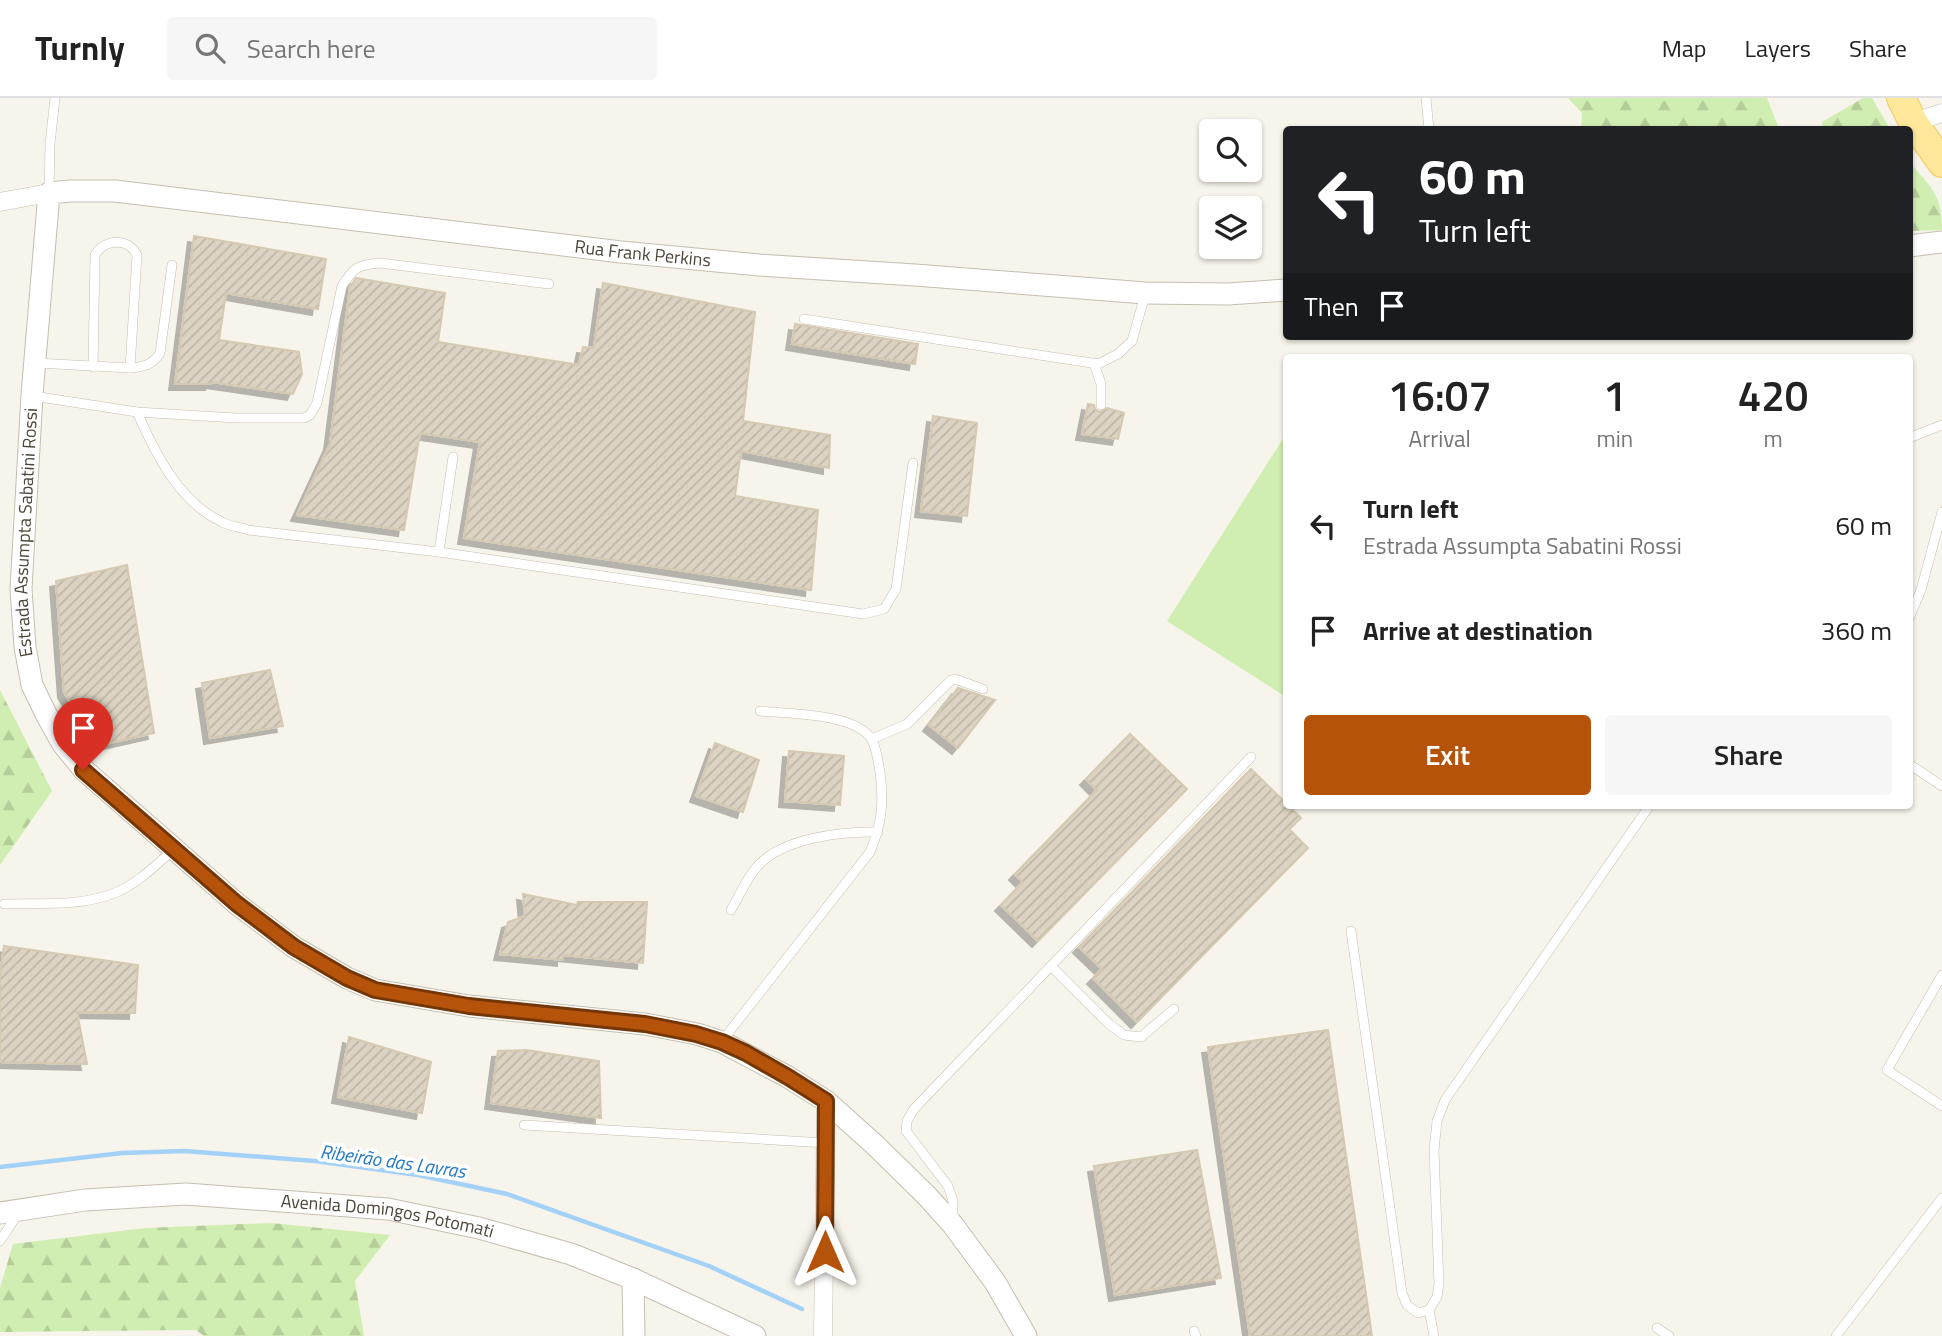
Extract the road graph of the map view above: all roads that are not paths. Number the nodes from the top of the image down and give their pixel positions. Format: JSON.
{"nodes":[{"id":1,"x":55,"y":98,"type":"edge"},
{"id":2,"x":1426,"y":98,"type":"edge"},
{"id":3,"x":1907,"y":110,"type":"edge"},
{"id":4,"x":1942,"y":113,"type":"edge"},
{"id":5,"x":1430,"y":126,"type":"edge"},
{"id":6,"x":1942,"y":163,"type":"edge"},
{"id":7,"x":49,"y":193,"type":"junction"},
{"id":8,"x":0,"y":202,"type":"edge"},
{"id":9,"x":1942,"y":242,"type":"edge"},
{"id":10,"x":1913,"y":246,"type":"edge"},
{"id":11,"x":173,"y":265,"type":"dead end"},
{"id":12,"x":549,"y":284,"type":"dead end"},
{"id":13,"x":1283,"y":290,"type":"edge"},
{"id":14,"x":1145,"y":293,"type":"junction"},
{"id":15,"x":804,"y":318,"type":"dead end"},
{"id":16,"x":35,"y":363,"type":"junction"},
{"id":17,"x":1094,"y":363,"type":"junction"},
{"id":18,"x":93,"y":367,"type":"junction"},
{"id":19,"x":130,"y":369,"type":"junction"},
{"id":20,"x":32,"y":396,"type":"junction"},
{"id":21,"x":1101,"y":405,"type":"dead end"},
{"id":22,"x":137,"y":412,"type":"junction"},
{"id":23,"x":1942,"y":425,"type":"edge"},
{"id":24,"x":1913,"y":436,"type":"edge"},
{"id":25,"x":453,"y":457,"type":"dead end"},
{"id":26,"x":913,"y":463,"type":"dead end"},
{"id":27,"x":1942,"y":512,"type":"edge"},
{"id":28,"x":439,"y":552,"type":"junction"},
{"id":29,"x":1913,"y":609,"type":"edge"},
{"id":30,"x":983,"y":689,"type":"dead end"},
{"id":31,"x":760,"y":711,"type":"dead end"},
{"id":32,"x":872,"y":739,"type":"junction"},
{"id":33,"x":1251,"y":757,"type":"dead end"},
{"id":34,"x":1913,"y":767,"type":"edge"},
{"id":35,"x":1942,"y":786,"type":"edge"},
{"id":36,"x":1647,"y":809,"type":"edge"},
{"id":37,"x":878,"y":832,"type":"junction"},
{"id":38,"x":173,"y":850,"type":"junction"},
{"id":39,"x":4,"y":904,"type":"dead end"},
{"id":40,"x":731,"y":910,"type":"dead end"},
{"id":41,"x":1351,"y":931,"type":"dead end"},
{"id":42,"x":1051,"y":966,"type":"junction"},
{"id":43,"x":1942,"y":975,"type":"edge"},
{"id":44,"x":1174,"y":1009,"type":"dead end"},
{"id":45,"x":722,"y":1042,"type":"junction"},
{"id":46,"x":826,"y":1101,"type":"junction"},
{"id":47,"x":1942,"y":1106,"type":"edge"},
{"id":48,"x":524,"y":1125,"type":"dead end"},
{"id":49,"x":826,"y":1143,"type":"junction"},
{"id":50,"x":1942,"y":1198,"type":"edge"},
{"id":51,"x":10,"y":1212,"type":"edge"},
{"id":52,"x":953,"y":1225,"type":"junction"},
{"id":53,"x":0,"y":1241,"type":"edge"},
{"id":54,"x":633,"y":1279,"type":"junction"},
{"id":55,"x":1429,"y":1310,"type":"junction"},
{"id":56,"x":1657,"y":1328,"type":"dead end"},
{"id":57,"x":634,"y":1336,"type":"edge"},
{"id":58,"x":755,"y":1336,"type":"edge"},
{"id":59,"x":823,"y":1336,"type":"edge"},
{"id":60,"x":1026,"y":1336,"type":"edge"},
{"id":61,"x":1434,"y":1336,"type":"edge"},
{"id":62,"x":1669,"y":1336,"type":"edge"},
{"id":63,"x":1836,"y":1336,"type":"edge"}],
"edges":[{"from":1,"to":7,"type":"lane","name":"Estrada Assumpta Sabatini Rossi"},
{"from":2,"to":5,"type":"lane"},
{"from":3,"to":4,"type":"street"},
{"from":3,"to":6,"type":"main road"},
{"from":7,"to":8,"type":"street","name":"Rua Frank Perkins"},
{"from":7,"to":14,"type":"street","name":"Rua Frank Perkins"},
{"from":7,"to":16,"type":"street","name":"Estrada Assumpta Sabatini Rossi"},
{"from":9,"to":10,"type":"street"},
{"from":11,"to":19,"type":"lane"},
{"from":12,"to":22,"type":"lane"},
{"from":13,"to":14,"type":"street","name":"Rua Frank Perkins"},
{"from":14,"to":17,"type":"lane"},
{"from":15,"to":17,"type":"lane"},
{"from":16,"to":18,"type":"lane"},
{"from":16,"to":20,"type":"street","name":"Estrada Assumpta Sabatini Rossi"},
{"from":17,"to":21,"type":"lane"},
{"from":18,"to":19,"type":"lane"},
{"from":18,"to":19,"type":"lane"},
{"from":20,"to":22,"type":"lane"},
{"from":20,"to":38,"type":"street","name":"Estrada Assumpta Sabatini Rossi"},
{"from":22,"to":28,"type":"lane"},
{"from":23,"to":24,"type":"lane"},
{"from":25,"to":28,"type":"lane"},
{"from":26,"to":28,"type":"lane"},
{"from":27,"to":29,"type":"lane"},
{"from":30,"to":32,"type":"lane"},
{"from":31,"to":32,"type":"lane"},
{"from":32,"to":37,"type":"lane"},
{"from":33,"to":42,"type":"lane"},
{"from":34,"to":35,"type":"lane"},
{"from":36,"to":55,"type":"lane"},
{"from":37,"to":40,"type":"lane"},
{"from":37,"to":45,"type":"lane"},
{"from":38,"to":39,"type":"lane"},
{"from":38,"to":45,"type":"street","name":"Estrada Assumpta Sabatini Rossi"},
{"from":41,"to":55,"type":"lane"},
{"from":42,"to":44,"type":"lane"},
{"from":42,"to":52,"type":"lane"},
{"from":43,"to":47,"type":"lane"},
{"from":45,"to":46,"type":"street","name":"Estrada Assumpta Sabatini Rossi"},
{"from":46,"to":49,"type":"street"},
{"from":46,"to":52,"type":"street","name":"Estrada Assumpta Sabatini Rossi"},
{"from":48,"to":49,"type":"lane"},
{"from":49,"to":59,"type":"street"},
{"from":50,"to":63,"type":"lane"},
{"from":51,"to":53,"type":"lane"},
{"from":51,"to":54,"type":"street","name":"Avenida Domingos Potomati"},
{"from":52,"to":60,"type":"street","name":"Estrada Assumpta Sabatini Rossi"},
{"from":54,"to":57,"type":"street"},
{"from":54,"to":58,"type":"street","name":"Avenida Domingos Potomati"},
{"from":55,"to":61,"type":"lane"},
{"from":56,"to":62,"type":"lane"}]}
